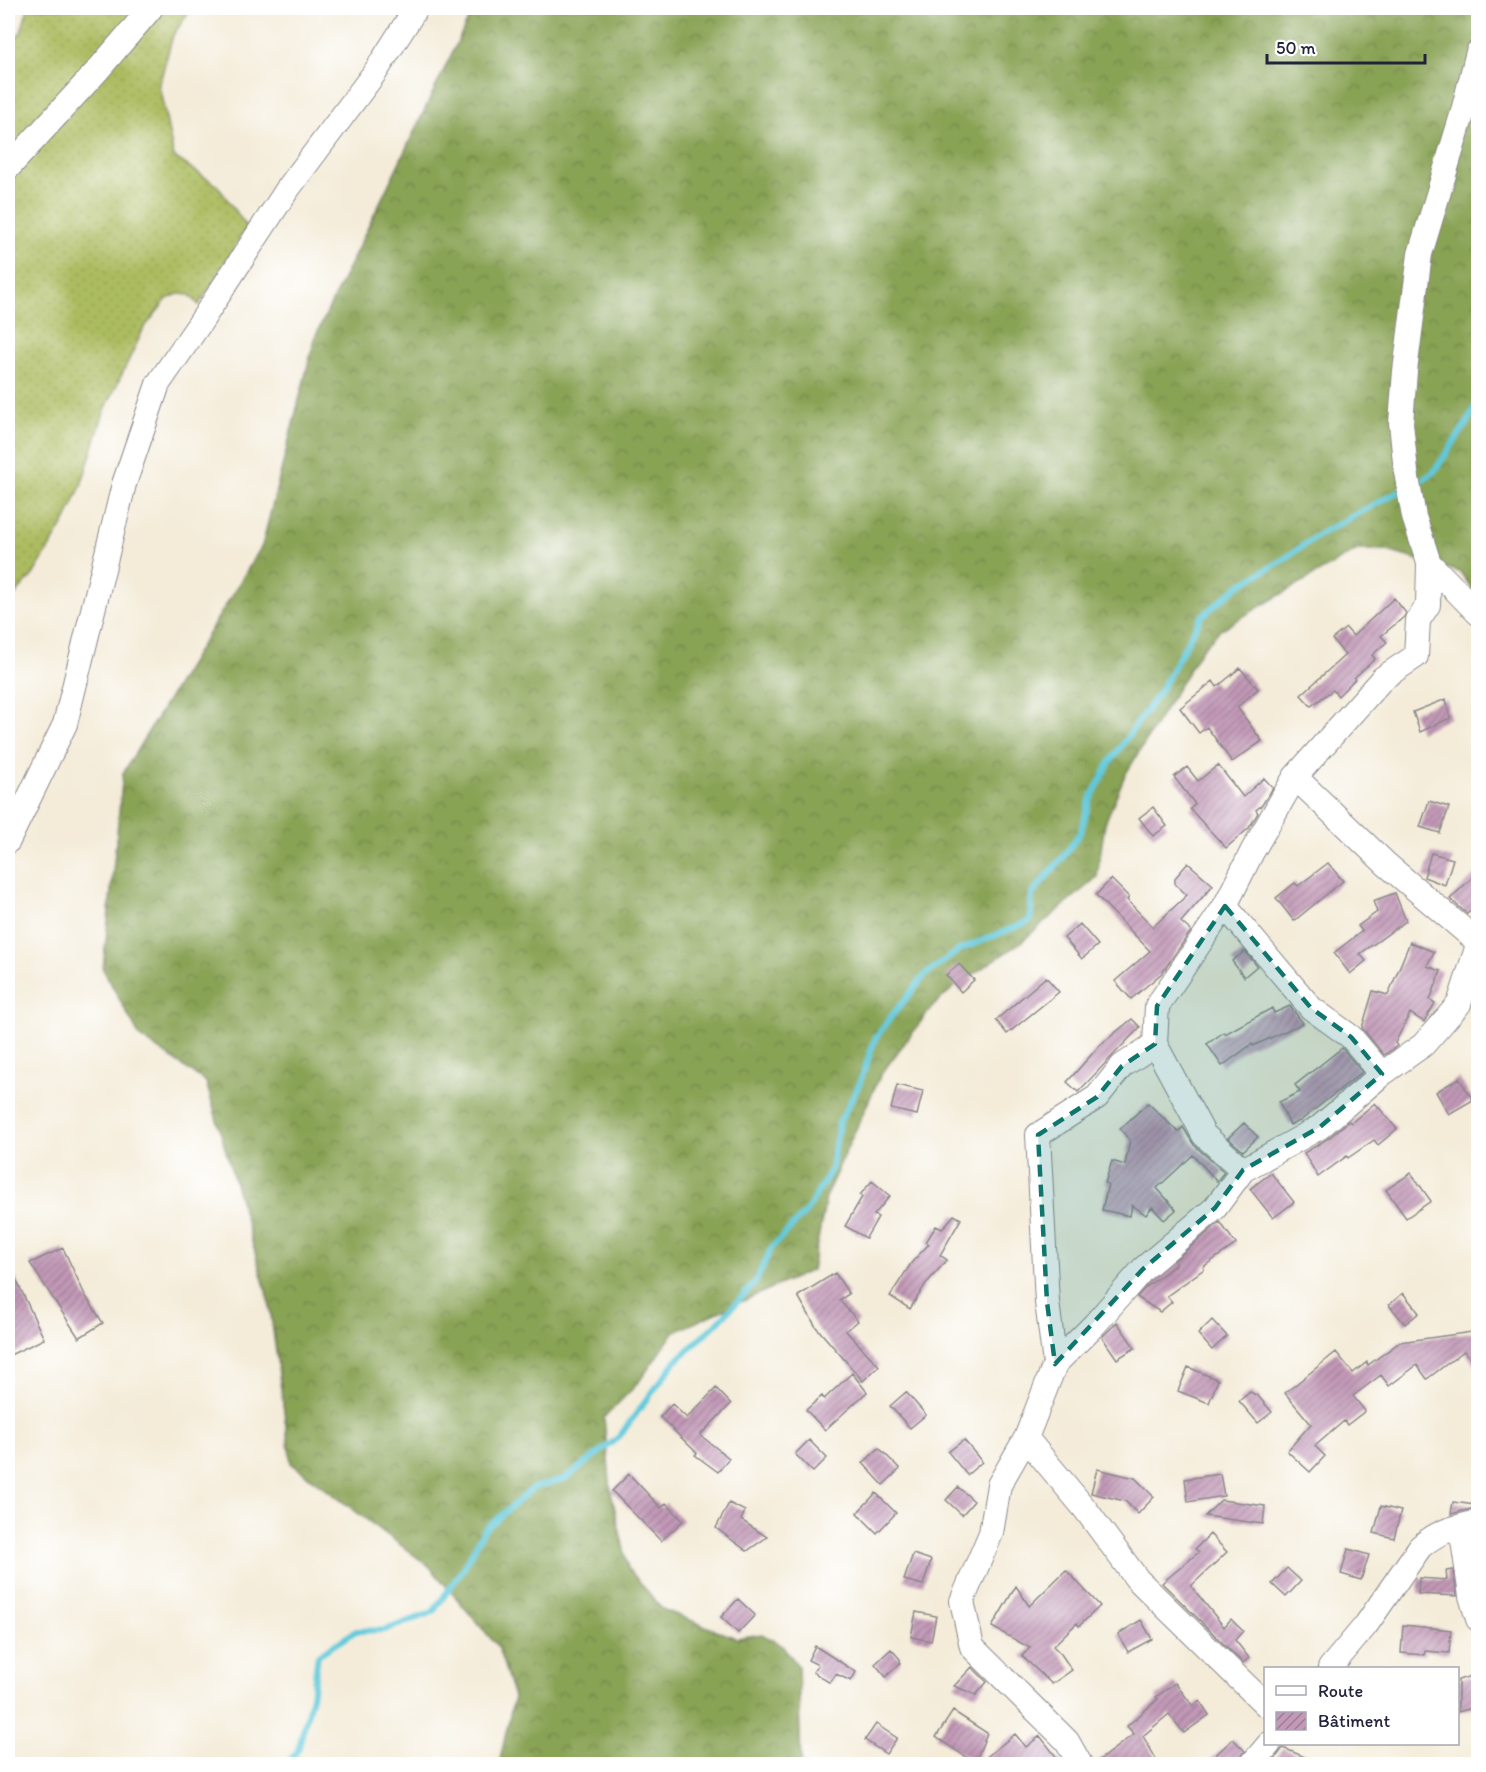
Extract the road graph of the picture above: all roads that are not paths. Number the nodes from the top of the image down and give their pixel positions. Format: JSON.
{"nodes":[{"id":1,"x":151,"y":8,"type":"edge"},
{"id":2,"x":416,"y":8,"type":"edge"},
{"id":3,"x":1479,"y":52,"type":"edge"},
{"id":4,"x":8,"y":168,"type":"edge"},
{"id":5,"x":1429,"y":563,"type":"junction"},
{"id":6,"x":1479,"y":613,"type":"edge"},
{"id":7,"x":1294,"y":777,"type":"junction"},
{"id":8,"x":8,"y":841,"type":"edge"},
{"id":9,"x":1225,"y":906,"type":"junction"},
{"id":10,"x":1479,"y":943,"type":"edge"},
{"id":11,"x":1155,"y":1044,"type":"junction"},
{"id":12,"x":1382,"y":1074,"type":"junction"},
{"id":13,"x":1243,"y":1170,"type":"junction"},
{"id":14,"x":1055,"y":1364,"type":"junction"},
{"id":15,"x":1026,"y":1438,"type":"junction"},
{"id":16,"x":1479,"y":1522,"type":"edge"},
{"id":17,"x":1455,"y":1528,"type":"junction"},
{"id":18,"x":1479,"y":1618,"type":"edge"},
{"id":19,"x":1331,"y":1667,"type":"edge"},
{"id":20,"x":1264,"y":1703,"type":"edge"},
{"id":21,"x":1267,"y":1745,"type":"edge"},
{"id":22,"x":1080,"y":1764,"type":"edge"},
{"id":23,"x":1252,"y":1764,"type":"edge"}],
"edges":[{"from":1,"to":4,"type":"street"},
{"from":2,"to":8,"type":"street"},
{"from":3,"to":5,"type":"street"},
{"from":5,"to":6,"type":"street"},
{"from":5,"to":7,"type":"street"},
{"from":7,"to":9,"type":"street"},
{"from":7,"to":10,"type":"street"},
{"from":9,"to":11,"type":"street"},
{"from":9,"to":12,"type":"street"},
{"from":10,"to":12,"type":"street"},
{"from":11,"to":13,"type":"street"},
{"from":11,"to":14,"type":"street"},
{"from":12,"to":13,"type":"street"},
{"from":13,"to":14,"type":"street"},
{"from":14,"to":15,"type":"street"},
{"from":15,"to":20,"type":"street"},
{"from":15,"to":22,"type":"street"},
{"from":16,"to":17,"type":"street"},
{"from":17,"to":18,"type":"street"},
{"from":17,"to":19,"type":"street"},
{"from":21,"to":23,"type":"street"}]}
